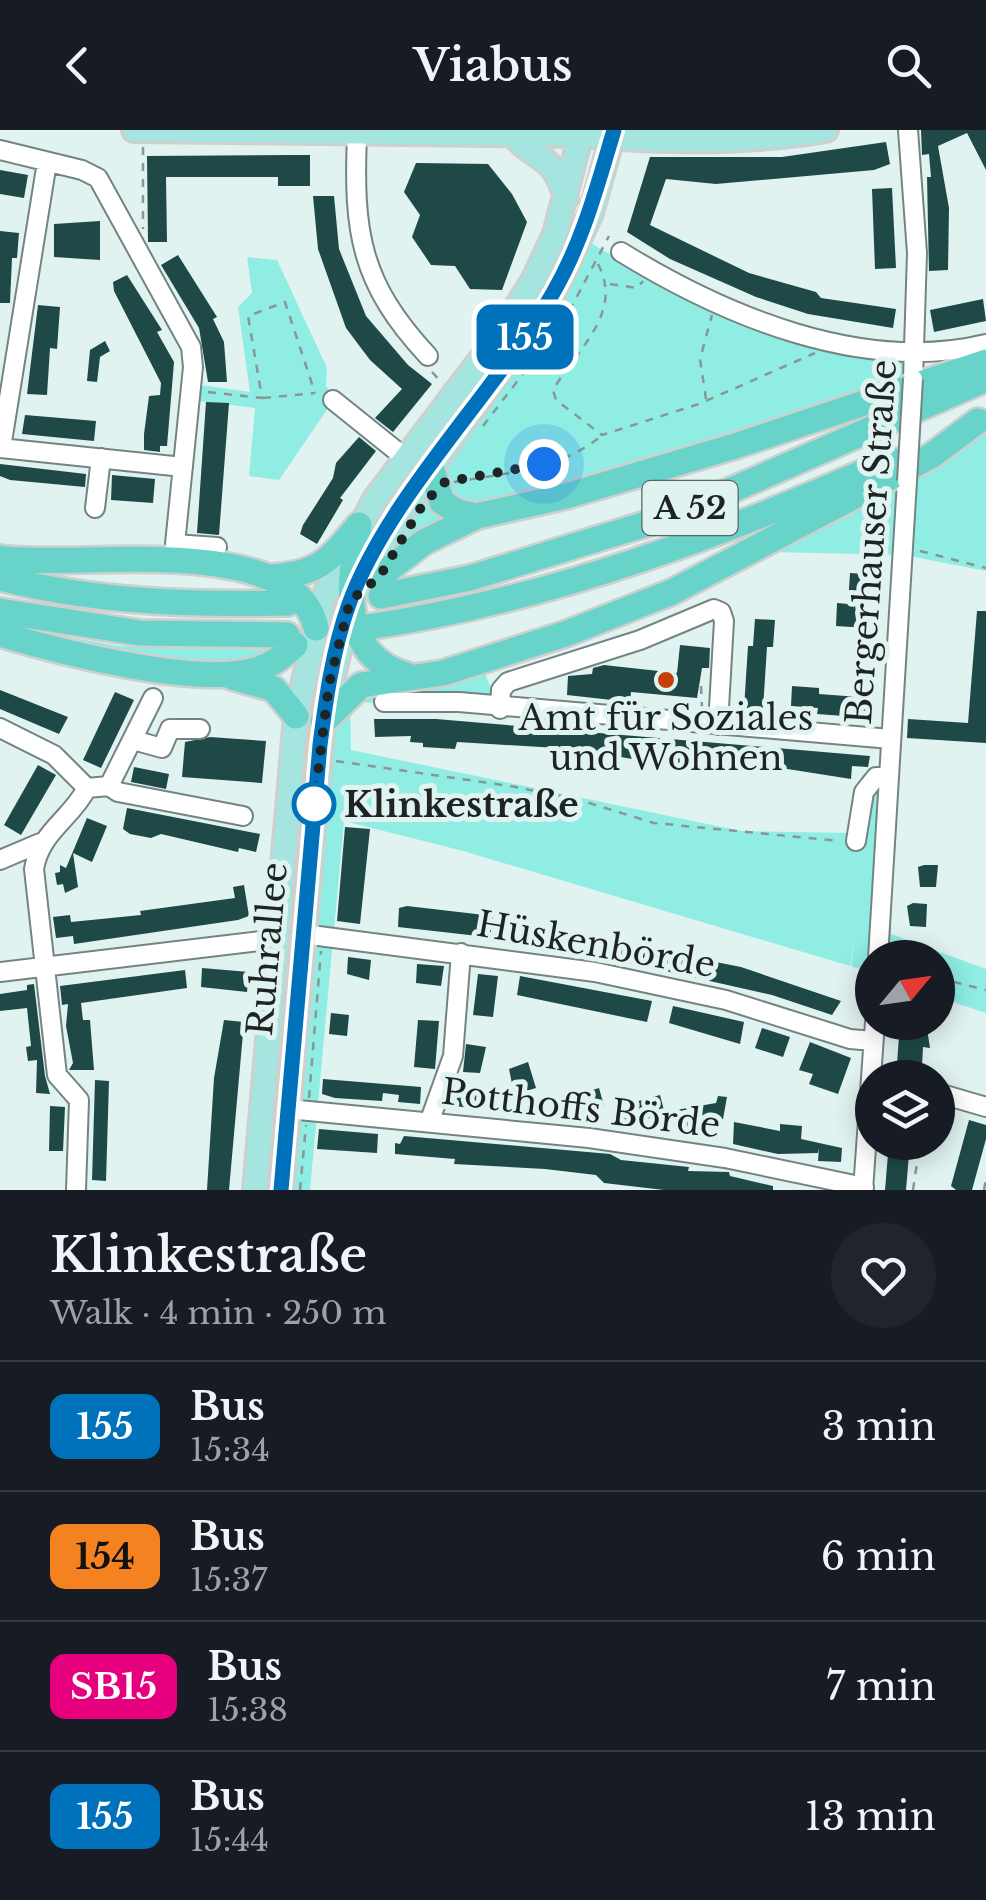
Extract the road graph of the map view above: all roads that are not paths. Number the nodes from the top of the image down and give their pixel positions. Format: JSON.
{"nodes":[{"id":1,"x":134,"y":130,"type":"edge"},
{"id":2,"x":826,"y":130,"type":"edge"},
{"id":3,"x":908,"y":130,"type":"edge"},
{"id":4,"x":143,"y":131,"type":"edge"},
{"id":5,"x":293,"y":132,"type":"edge"},
{"id":6,"x":582,"y":132,"type":"edge"},
{"id":7,"x":613,"y":134,"type":"edge"},
{"id":8,"x":357,"y":135,"type":"junction"},
{"id":9,"x":514,"y":136,"type":"junction"},
{"id":10,"x":651,"y":140,"type":"junction"},
{"id":11,"x":0,"y":150,"type":"edge"},
{"id":12,"x":47,"y":162,"type":"junction"},
{"id":13,"x":601,"y":180,"type":"junction"},
{"id":14,"x":566,"y":198,"type":"junction"},
{"id":15,"x":621,"y":252,"type":"dead end"},
{"id":16,"x":986,"y":344,"type":"edge"},
{"id":17,"x":915,"y":352,"type":"junction"},
{"id":18,"x":428,"y":356,"type":"road end"},
{"id":19,"x":986,"y":362,"type":"edge"},
{"id":20,"x":986,"y":379,"type":"edge"},
{"id":21,"x":324,"y":397,"type":"road end"},
{"id":22,"x":982,"y":419,"type":"edge"},
{"id":23,"x":1,"y":448,"type":"edge"},
{"id":24,"x":404,"y":457,"type":"junction"},
{"id":25,"x":100,"y":458,"type":"junction"},
{"id":26,"x":183,"y":467,"type":"junction"},
{"id":27,"x":438,"y":480,"type":"junction"},
{"id":28,"x":96,"y":508,"type":"dead end"},
{"id":29,"x":477,"y":516,"type":"junction"},
{"id":30,"x":359,"y":525,"type":"junction"},
{"id":31,"x":217,"y":547,"type":"dead end"},
{"id":32,"x":0,"y":558,"type":"edge"},
{"id":33,"x":271,"y":577,"type":"junction"},
{"id":34,"x":377,"y":577,"type":"junction"},
{"id":35,"x":0,"y":578,"type":"edge"},
{"id":36,"x":350,"y":601,"type":"junction"},
{"id":37,"x":288,"y":603,"type":"dead end"},
{"id":38,"x":0,"y":611,"type":"edge"},
{"id":39,"x":368,"y":627,"type":"dead end"},
{"id":40,"x":316,"y":628,"type":"junction"},
{"id":41,"x":0,"y":634,"type":"edge"},
{"id":42,"x":291,"y":640,"type":"junction"},
{"id":43,"x":217,"y":673,"type":"junction"},
{"id":44,"x":330,"y":675,"type":"junction"},
{"id":45,"x":411,"y":677,"type":"junction"},
{"id":46,"x":153,"y":698,"type":"dead end"},
{"id":47,"x":384,"y":702,"type":"dead end"},
{"id":48,"x":500,"y":710,"type":"junction"},
{"id":49,"x":296,"y":716,"type":"junction"},
{"id":50,"x":323,"y":722,"type":"junction"},
{"id":51,"x":710,"y":724,"type":"junction"},
{"id":52,"x":0,"y":728,"type":"edge"},
{"id":53,"x":200,"y":729,"type":"dead end"},
{"id":54,"x":891,"y":739,"type":"junction"},
{"id":55,"x":134,"y":740,"type":"junction"},
{"id":56,"x":888,"y":777,"type":"junction"},
{"id":57,"x":109,"y":786,"type":"junction"},
{"id":58,"x":88,"y":788,"type":"junction"},
{"id":59,"x":243,"y":816,"type":"dead end"},
{"id":60,"x":856,"y":840,"type":"road end"},
{"id":61,"x":40,"y":844,"type":"junction"},
{"id":62,"x":0,"y":860,"type":"edge"},
{"id":63,"x":312,"y":935,"type":"junction"},
{"id":64,"x":277,"y":939,"type":"junction"},
{"id":65,"x":879,"y":940,"type":"edge"},
{"id":66,"x":462,"y":952,"type":"junction"},
{"id":67,"x":46,"y":966,"type":"junction"},
{"id":68,"x":0,"y":972,"type":"edge"},
{"id":69,"x":855,"y":1038,"type":"edge"},
{"id":70,"x":955,"y":1098,"type":"edge"},
{"id":71,"x":986,"y":1107,"type":"edge"},
{"id":72,"x":298,"y":1109,"type":"junction"},
{"id":73,"x":430,"y":1120,"type":"junction"},
{"id":74,"x":867,"y":1160,"type":"edge"},
{"id":75,"x":864,"y":1188,"type":"edge"},
{"id":76,"x":76,"y":1190,"type":"edge"},
{"id":77,"x":256,"y":1190,"type":"edge"},
{"id":78,"x":281,"y":1190,"type":"edge"}],
"edges":[{"from":1,"to":4,"type":"main road"},
{"from":2,"to":10,"type":"main road"},
{"from":3,"to":17,"type":"street","name":"Bergerhauser Straße"},
{"from":4,"to":5,"type":"main road"},
{"from":5,"to":8,"type":"main road"},
{"from":6,"to":7,"type":"main road"},
{"from":6,"to":9,"type":"main road"},
{"from":6,"to":14,"type":"main road","name":"Ruhrallee"},
{"from":7,"to":10,"type":"main road"},
{"from":7,"to":13,"type":"main road"},
{"from":8,"to":9,"type":"main road"},
{"from":8,"to":18,"type":"street"},
{"from":9,"to":14,"type":"main road"},
{"from":10,"to":13,"type":"main road"},
{"from":11,"to":12,"type":"street"},
{"from":12,"to":23,"type":"street"},
{"from":12,"to":26,"type":"street"},
{"from":13,"to":27,"type":"main road"},
{"from":14,"to":24,"type":"main road","name":"Ruhrallee"},
{"from":15,"to":17,"type":"street"},
{"from":16,"to":17,"type":"street"},
{"from":17,"to":54,"type":"street","name":"Bergerhauser Straße","bridge":true},
{"from":19,"to":29,"type":"highway"},
{"from":20,"to":34,"type":"highway","number":"A 52"},
{"from":21,"to":24,"type":"street"},
{"from":22,"to":39,"type":"highway","number":"A 52"},
{"from":22,"to":45,"type":"highway"},
{"from":23,"to":25,"type":"street"},
{"from":24,"to":30,"type":"main road","name":"Ruhrallee"},
{"from":25,"to":26,"type":"street"},
{"from":25,"to":28,"type":"street"},
{"from":26,"to":31,"type":"street"},
{"from":27,"to":29,"type":"highway"},
{"from":27,"to":34,"type":"main road"},
{"from":29,"to":34,"type":"highway"},
{"from":30,"to":33,"type":"highway"},
{"from":30,"to":36,"type":"highway"},
{"from":30,"to":40,"type":"main road","name":"Ruhrallee"},
{"from":32,"to":33,"type":"highway"},
{"from":33,"to":40,"type":"highway"},
{"from":34,"to":36,"type":"main road"},
{"from":35,"to":37,"type":"highway"},
{"from":36,"to":40,"type":"main road"},
{"from":36,"to":44,"type":"main road","name":"Ruhrallee"},
{"from":36,"to":45,"type":"highway"},
{"from":38,"to":42,"type":"highway"},
{"from":40,"to":42,"type":"main road"},
{"from":40,"to":44,"type":"main road"},
{"from":40,"to":49,"type":"main road","name":"Ruhrallee"},
{"from":41,"to":43,"type":"highway"},
{"from":42,"to":43,"type":"highway"},
{"from":43,"to":49,"type":"highway"},
{"from":44,"to":50,"type":"main road","name":"Ruhrallee"},
{"from":45,"to":50,"type":"highway"},
{"from":46,"to":55,"type":"street"},
{"from":47,"to":48,"type":"street"},
{"from":48,"to":51,"type":"street"},
{"from":48,"to":51,"type":"street"},
{"from":49,"to":64,"type":"main road","name":"Ruhrallee"},
{"from":50,"to":63,"type":"main road","name":"Ruhrallee"},
{"from":51,"to":54,"type":"street"},
{"from":52,"to":58,"type":"street"},
{"from":53,"to":55,"type":"street"},
{"from":54,"to":56,"type":"street","name":"Bergerhauser Straße"},
{"from":55,"to":57,"type":"street"},
{"from":56,"to":60,"type":"street"},
{"from":56,"to":65,"type":"street","name":"Bergerhauser Straße"},
{"from":57,"to":58,"type":"street"},
{"from":57,"to":59,"type":"street"},
{"from":58,"to":61,"type":"street"},
{"from":61,"to":62,"type":"street"},
{"from":61,"to":67,"type":"street"},
{"from":63,"to":66,"type":"street","name":"Hüskenbörde"},
{"from":63,"to":72,"type":"main road","name":"Ruhrallee"},
{"from":64,"to":67,"type":"street"},
{"from":64,"to":77,"type":"main road","name":"Ruhrallee"},
{"from":66,"to":69,"type":"street","name":"Hüskenbörde"},
{"from":66,"to":73,"type":"street"},
{"from":67,"to":68,"type":"street"},
{"from":67,"to":76,"type":"street"},
{"from":70,"to":71,"type":"street"},
{"from":72,"to":73,"type":"street","name":"Potthoffs Börde"},
{"from":72,"to":78,"type":"main road","name":"Ruhrallee"},
{"from":73,"to":75,"type":"street","name":"Potthoffs Börde"},
{"from":74,"to":75,"type":"street"}]}
